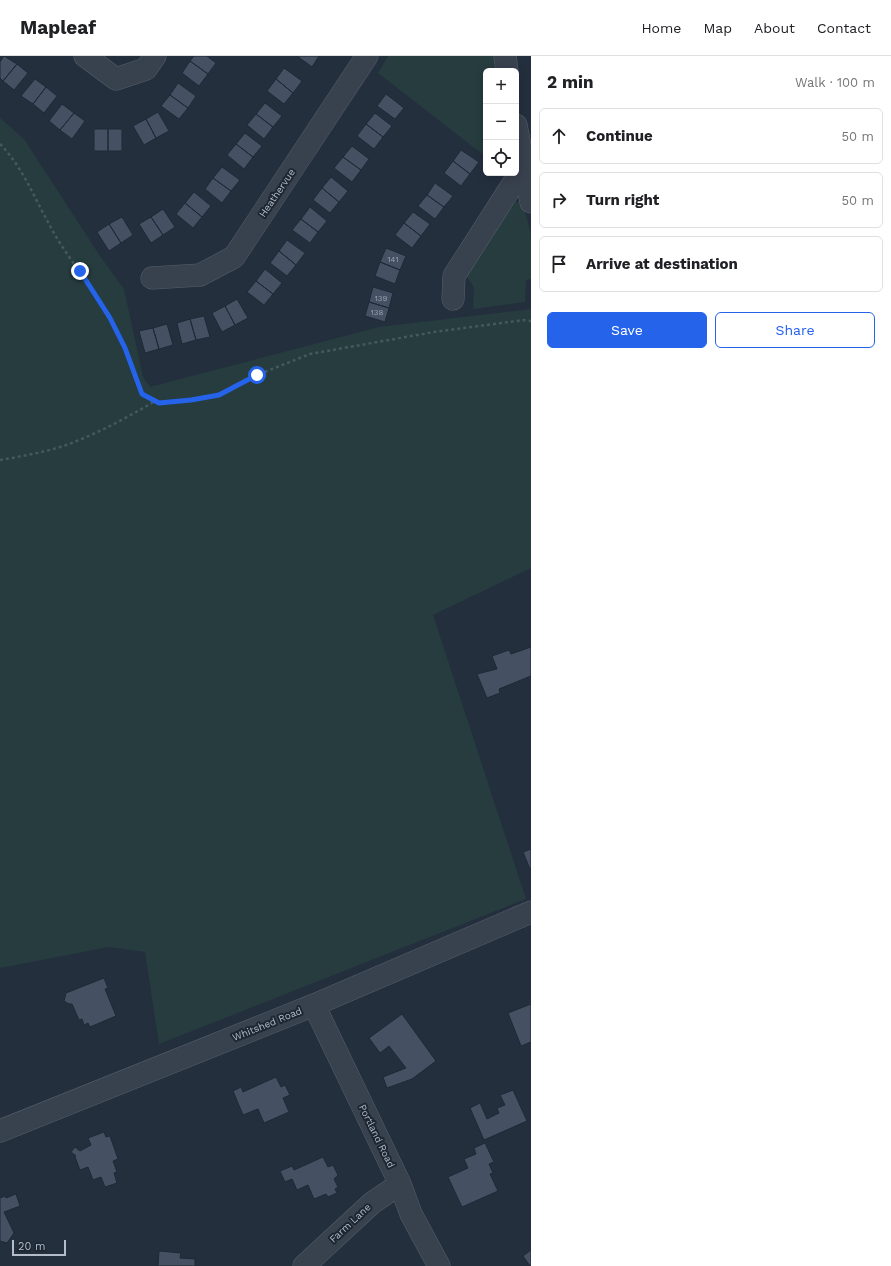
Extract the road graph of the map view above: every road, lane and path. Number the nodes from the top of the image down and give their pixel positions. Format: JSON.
{"nodes":[{"id":1,"x":85,"y":56,"type":"edge"},
{"id":2,"x":155,"y":56,"type":"edge"},
{"id":3,"x":367,"y":56,"type":"edge"},
{"id":4,"x":505,"y":56,"type":"edge"},
{"id":5,"x":507,"y":68,"type":"edge"},
{"id":6,"x":518,"y":140,"type":"edge"},
{"id":7,"x":0,"y":144,"type":"edge"},
{"id":8,"x":523,"y":168,"type":"junction"},
{"id":9,"x":531,"y":202,"type":"edge"},
{"id":10,"x":152,"y":278,"type":"dead end"},
{"id":11,"x":453,"y":300,"type":"dead end"},
{"id":12,"x":531,"y":321,"type":"edge"},
{"id":13,"x":155,"y":401,"type":"junction"},
{"id":14,"x":0,"y":460,"type":"edge"},
{"id":15,"x":531,"y":912,"type":"edge"},
{"id":16,"x":314,"y":1005,"type":"junction"},
{"id":17,"x":0,"y":1131,"type":"edge"},
{"id":18,"x":400,"y":1184,"type":"junction"},
{"id":19,"x":304,"y":1266,"type":"edge"},
{"id":20,"x":440,"y":1266,"type":"edge"}],
"edges":[{"from":1,"to":2,"type":"street"},
{"from":3,"to":10,"type":"street","name":"Heathervue"},
{"from":4,"to":5,"type":"street"},
{"from":6,"to":8,"type":"street"},
{"from":7,"to":13,"type":"path"},
{"from":8,"to":9,"type":"street"},
{"from":8,"to":11,"type":"street"},
{"from":12,"to":13,"type":"path"},
{"from":13,"to":14,"type":"path"},
{"from":15,"to":16,"type":"street","name":"Whitshed Road"},
{"from":16,"to":17,"type":"street","name":"Whitshed Road"},
{"from":16,"to":18,"type":"street","name":"Portland Road"},
{"from":18,"to":19,"type":"street","name":"Farm Lane"},
{"from":18,"to":20,"type":"street","name":"Portland Road"}]}
